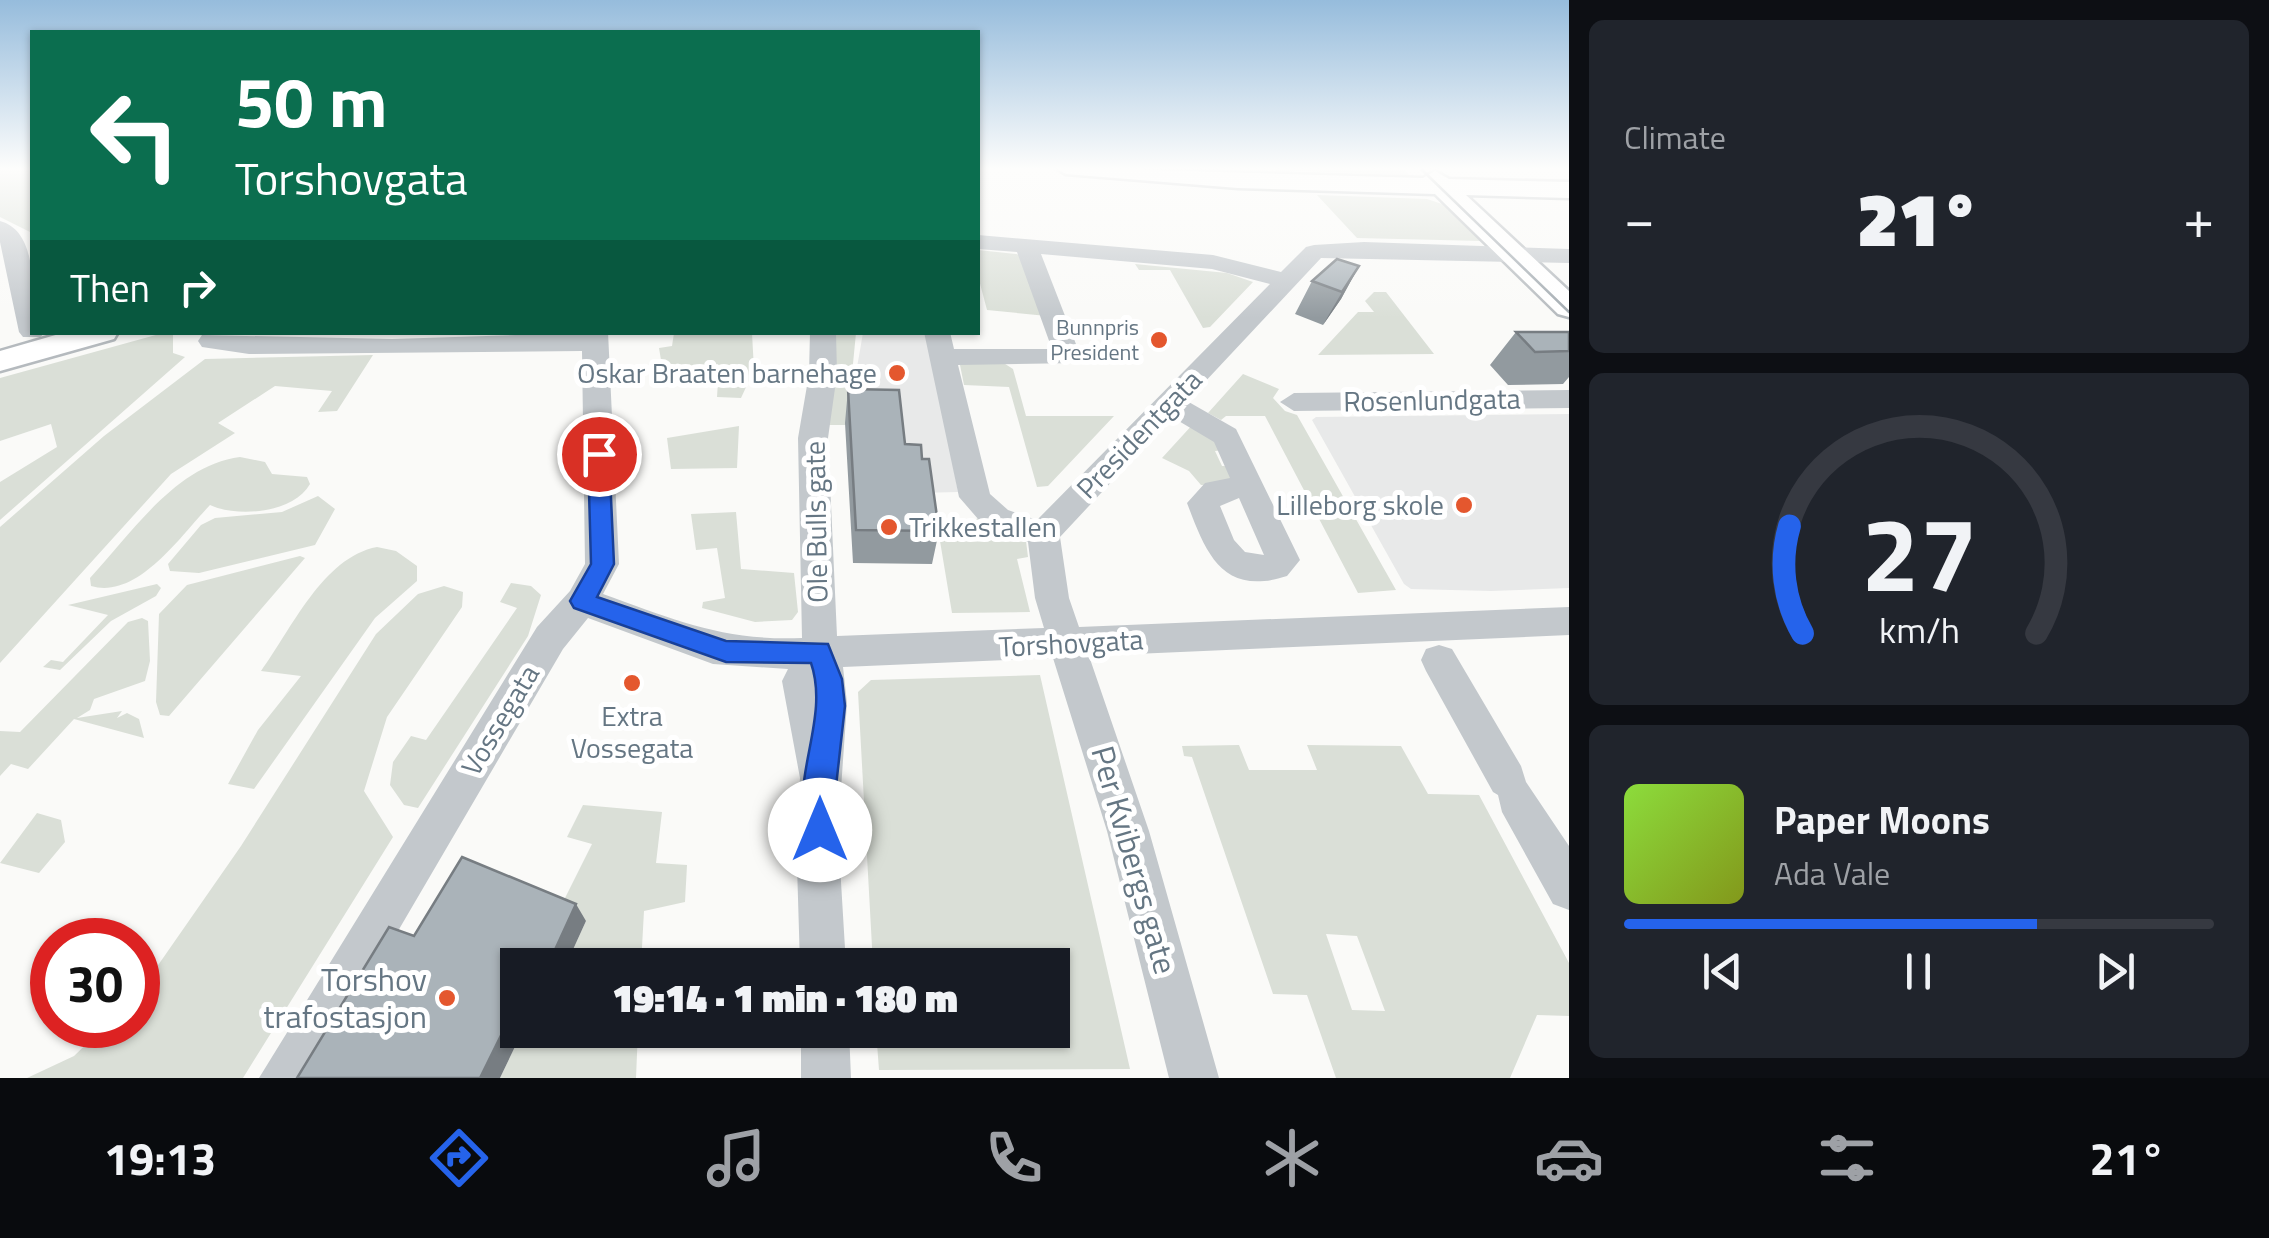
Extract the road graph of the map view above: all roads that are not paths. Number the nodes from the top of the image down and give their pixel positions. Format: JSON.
{"nodes":[{"id":1,"x":1475,"y":217,"type":"edge"},
{"id":2,"x":0,"y":228,"type":"edge"},
{"id":3,"x":980,"y":242,"type":"edge"},
{"id":4,"x":1026,"y":246,"type":"junction"},
{"id":5,"x":1511,"y":252,"type":"junction"},
{"id":6,"x":8,"y":255,"type":"edge"},
{"id":7,"x":1569,"y":256,"type":"edge"},
{"id":8,"x":1287,"y":281,"type":"junction"},
{"id":9,"x":1569,"y":308,"type":"edge"},
{"id":10,"x":57,"y":335,"type":"edge"},
{"id":11,"x":80,"y":335,"type":"edge"},
{"id":12,"x":822,"y":335,"type":"edge"},
{"id":13,"x":595,"y":338,"type":"edge"},
{"id":14,"x":211,"y":340,"type":"dead end"},
{"id":15,"x":26,"y":342,"type":"edge"},
{"id":16,"x":941,"y":345,"type":"edge"},
{"id":17,"x":0,"y":361,"type":"edge"},
{"id":18,"x":1569,"y":398,"type":"edge"},
{"id":19,"x":1294,"y":402,"type":"dead end"},
{"id":20,"x":1170,"y":403,"type":"junction"},
{"id":21,"x":1249,"y":486,"type":"dead end"},
{"id":22,"x":1043,"y":534,"type":"junction"},
{"id":23,"x":582,"y":601,"type":"junction"},
{"id":24,"x":1569,"y":621,"type":"edge"},
{"id":25,"x":1049,"y":644,"type":"junction"},
{"id":26,"x":820,"y":652,"type":"junction"},
{"id":27,"x":1439,"y":660,"type":"dead end"},
{"id":28,"x":1569,"y":888,"type":"edge"},
{"id":29,"x":823,"y":948,"type":"edge"},
{"id":30,"x":825,"y":1048,"type":"edge"},
{"id":31,"x":284,"y":1078,"type":"edge"},
{"id":32,"x":826,"y":1078,"type":"edge"},
{"id":33,"x":1194,"y":1078,"type":"edge"}],
"edges":[{"from":1,"to":5,"type":"main road"},
{"from":2,"to":6,"type":"street"},
{"from":3,"to":4,"type":"street"},
{"from":4,"to":8,"type":"street"},
{"from":4,"to":16,"type":"street"},
{"from":5,"to":7,"type":"street"},
{"from":5,"to":8,"type":"street","name":"Presidentgata"},
{"from":5,"to":9,"type":"main road"},
{"from":6,"to":15,"type":"street"},
{"from":8,"to":20,"type":"street","name":"Presidentgata"},
{"from":10,"to":15,"type":"main road"},
{"from":11,"to":15,"type":"main road"},
{"from":12,"to":26,"type":"street","name":"Ole Bulls gate"},
{"from":13,"to":14,"type":"street"},
{"from":13,"to":23,"type":"street","name":"Vossegata"},
{"from":15,"to":17,"type":"main road"},
{"from":16,"to":22,"type":"street"},
{"from":18,"to":19,"type":"street","name":"Rosenlundgata"},
{"from":20,"to":21,"type":"street"},
{"from":20,"to":22,"type":"street","name":"Presidentgata"},
{"from":22,"to":25,"type":"street"},
{"from":23,"to":26,"type":"street","name":"Torshovgata"},
{"from":23,"to":31,"type":"street","name":"Vossegata"},
{"from":24,"to":25,"type":"street","name":"Torshovgata"},
{"from":25,"to":26,"type":"street","name":"Torshovgata"},
{"from":25,"to":33,"type":"street","name":"Per Kvibergs gate"},
{"from":26,"to":29,"type":"street","name":"Ole Bulls gate"},
{"from":27,"to":28,"type":"street"},
{"from":30,"to":32,"type":"street"}]}
